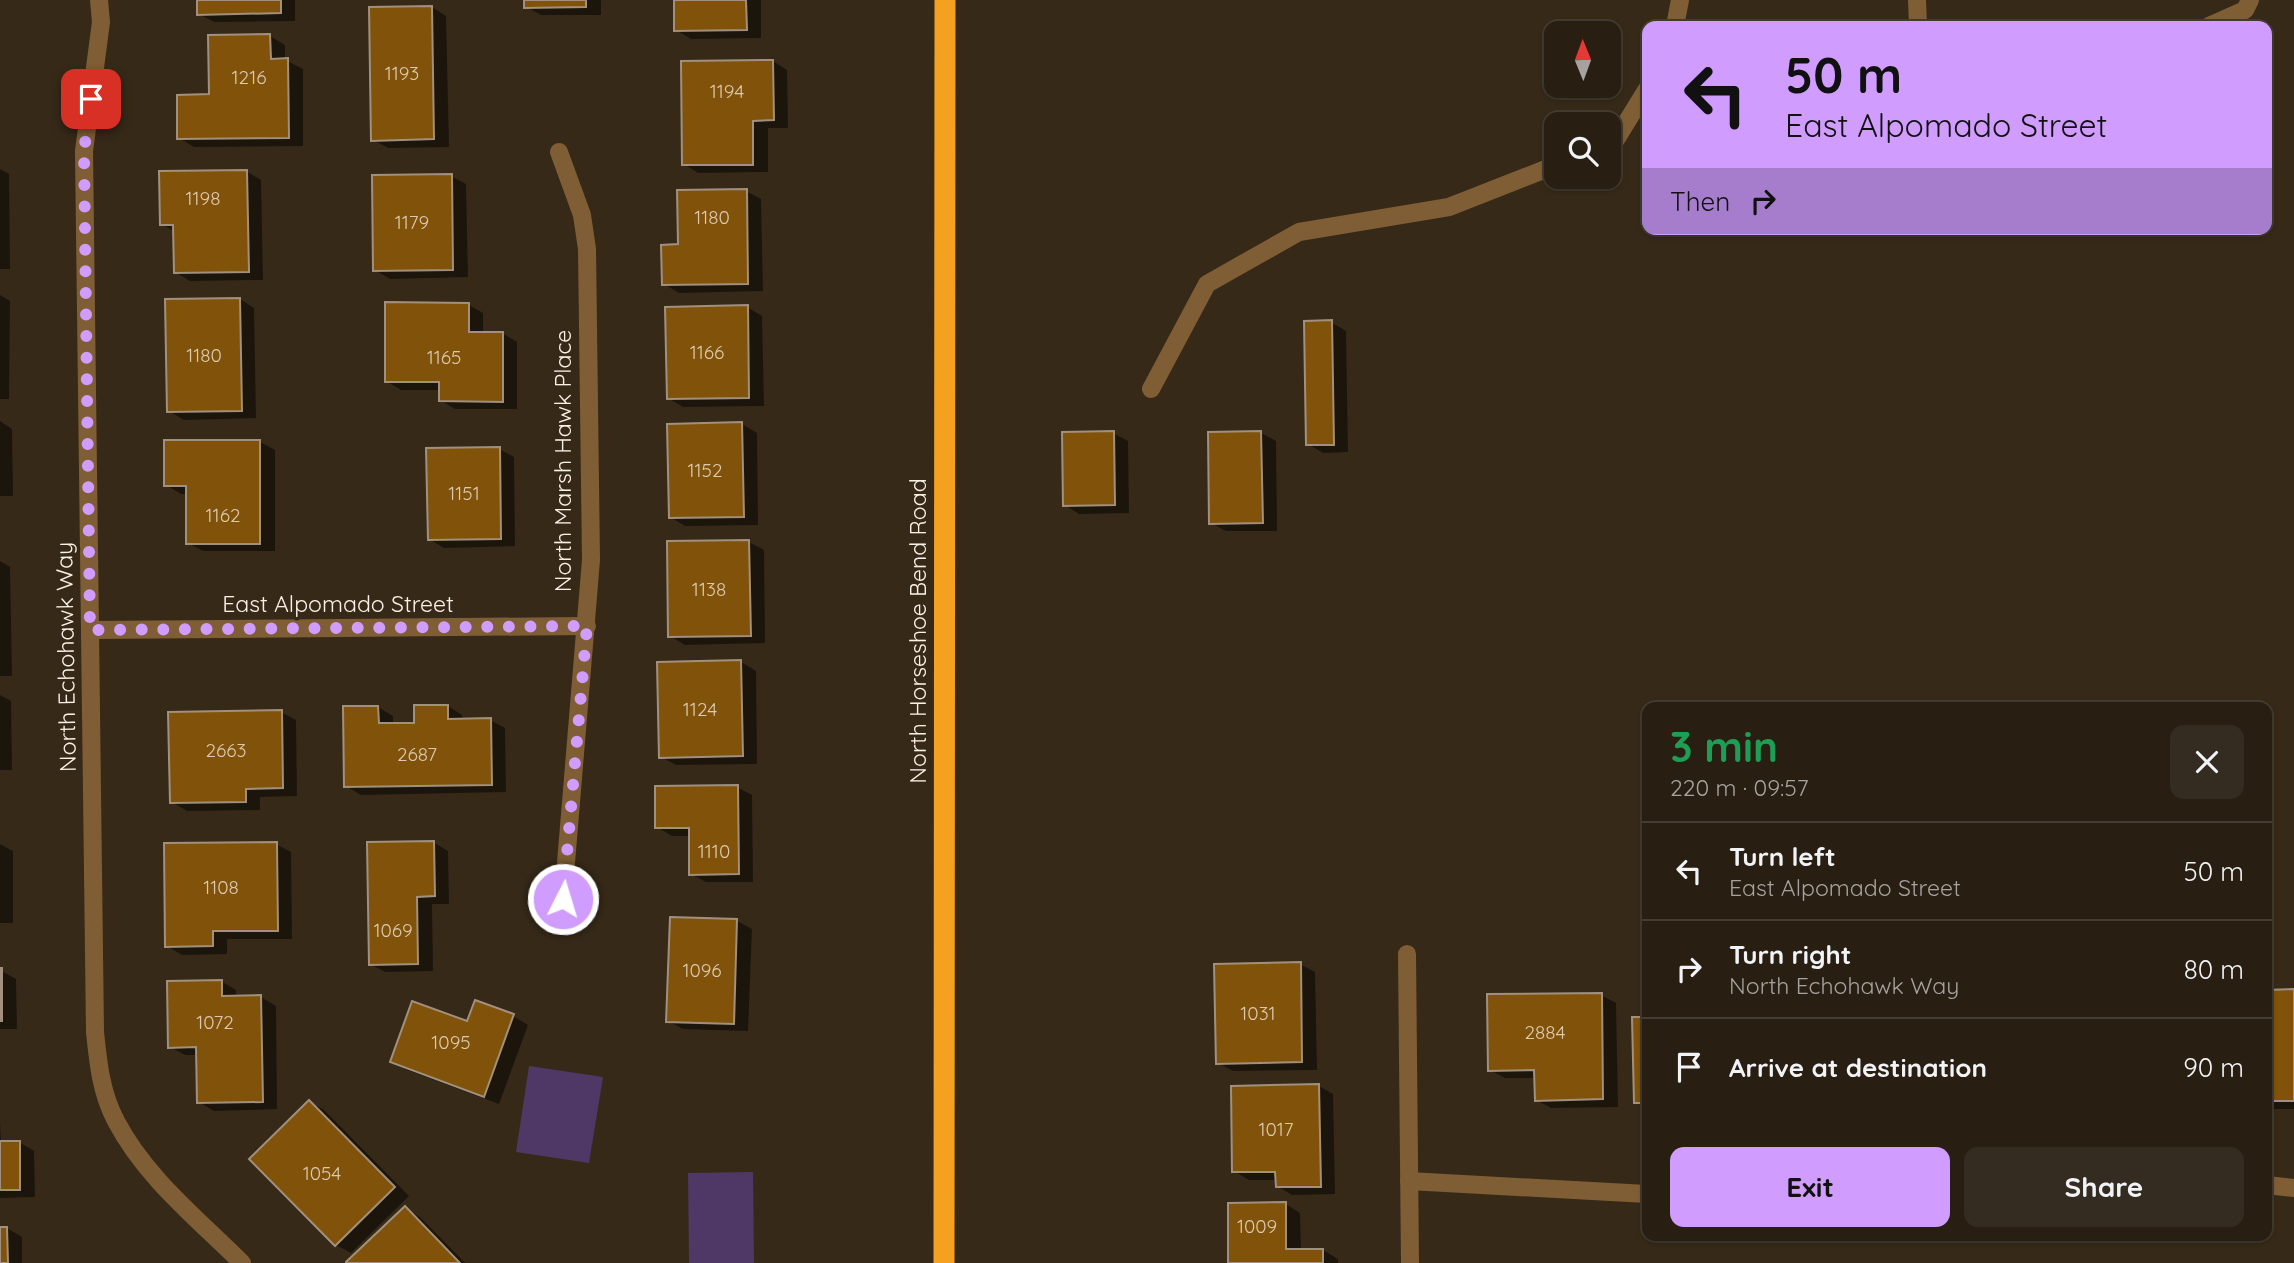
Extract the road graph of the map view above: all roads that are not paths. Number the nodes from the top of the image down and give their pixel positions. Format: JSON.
{"nodes":[{"id":1,"x":99,"y":0,"type":"edge"},
{"id":2,"x":945,"y":0,"type":"edge"},
{"id":3,"x":1681,"y":0,"type":"edge"},
{"id":4,"x":1917,"y":0,"type":"edge"},
{"id":5,"x":2250,"y":0,"type":"edge"},
{"id":6,"x":1676,"y":21,"type":"edge"},
{"id":7,"x":1918,"y":21,"type":"edge"},
{"id":8,"x":2220,"y":21,"type":"edge"},
{"id":9,"x":1642,"y":97,"type":"edge"},
{"id":10,"x":1621,"y":131,"type":"edge"},
{"id":11,"x":559,"y":152,"type":"dead end"},
{"id":12,"x":1544,"y":170,"type":"edge"},
{"id":13,"x":1151,"y":389,"type":"dead end"},
{"id":14,"x":587,"y":626,"type":"junction"},
{"id":15,"x":90,"y":630,"type":"junction"},
{"id":16,"x":563,"y":899,"type":"dead end"},
{"id":17,"x":1407,"y":954,"type":"dead end"},
{"id":18,"x":1409,"y":1181,"type":"junction"},
{"id":19,"x":2272,"y":1186,"type":"edge"},
{"id":20,"x":2294,"y":1188,"type":"edge"},
{"id":21,"x":1642,"y":1194,"type":"edge"},
{"id":22,"x":242,"y":1263,"type":"edge"},
{"id":23,"x":944,"y":1263,"type":"edge"},
{"id":24,"x":1410,"y":1263,"type":"edge"}],
"edges":[{"from":1,"to":15,"type":"street","name":"North Echohawk Way"},
{"from":2,"to":23,"type":"highway","name":"North Horseshoe Bend Road"},
{"from":3,"to":6,"type":"street"},
{"from":4,"to":7,"type":"street"},
{"from":5,"to":8,"type":"street"},
{"from":9,"to":10,"type":"street"},
{"from":11,"to":14,"type":"street","name":"North Marsh Hawk Place"},
{"from":12,"to":13,"type":"street"},
{"from":14,"to":15,"type":"street","name":"East Alpomado Street"},
{"from":14,"to":16,"type":"street","name":"North Marsh Hawk Place"},
{"from":15,"to":22,"type":"street","name":"North Echohawk Way"},
{"from":17,"to":18,"type":"street"},
{"from":18,"to":21,"type":"street"},
{"from":18,"to":24,"type":"street"},
{"from":19,"to":20,"type":"street"}]}
